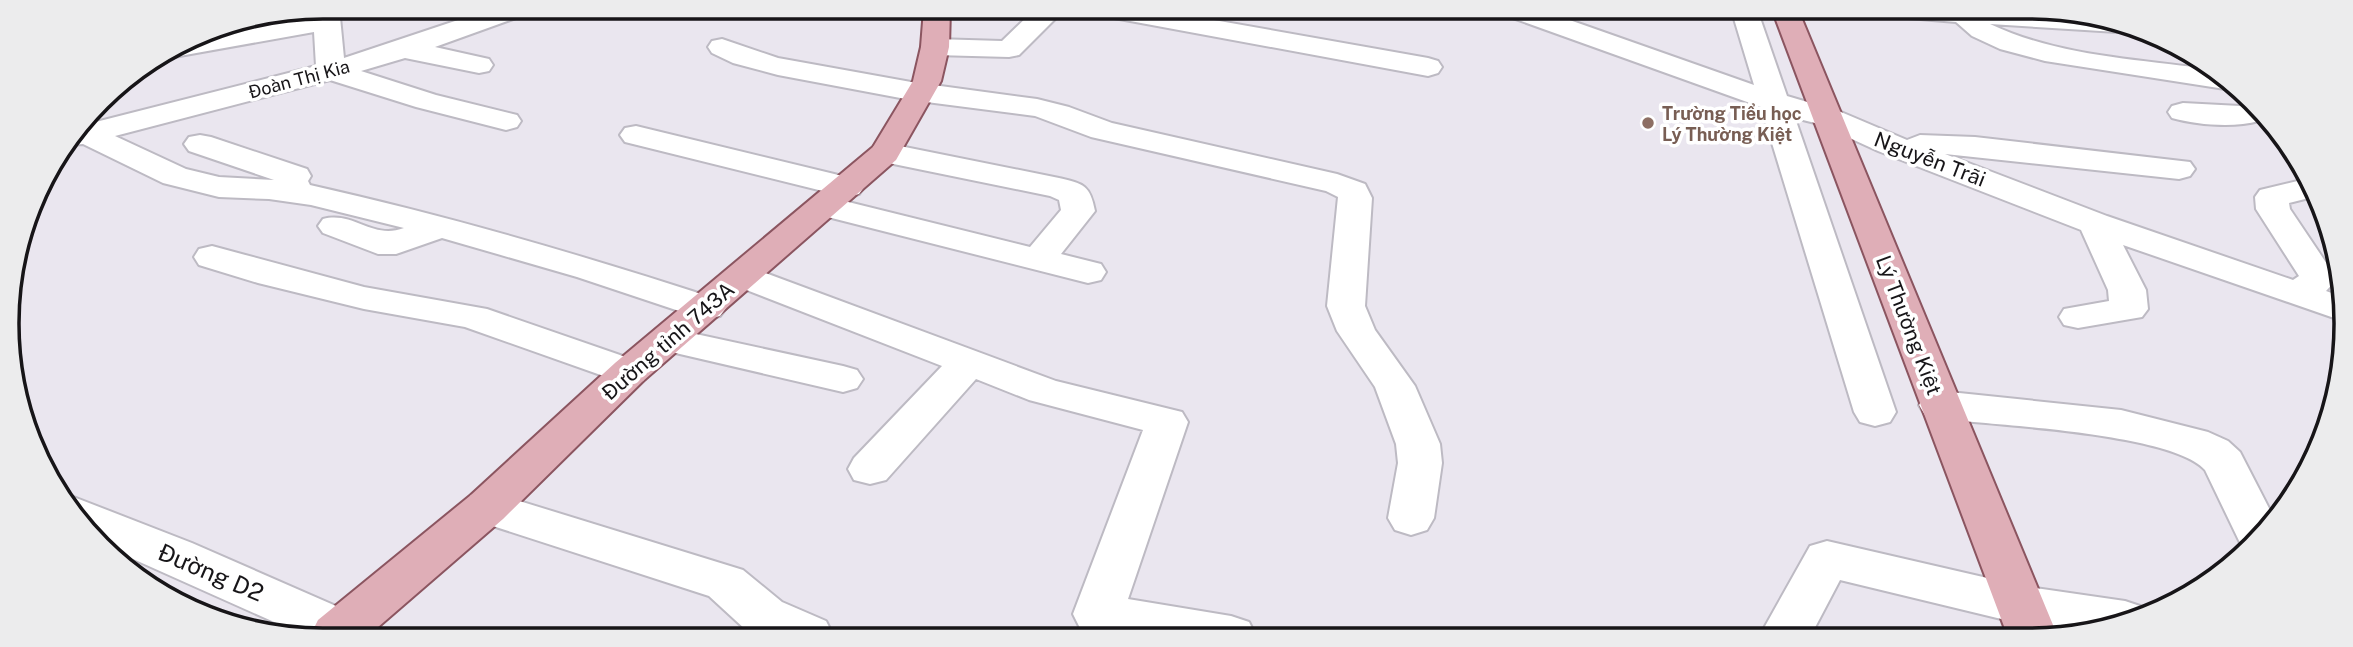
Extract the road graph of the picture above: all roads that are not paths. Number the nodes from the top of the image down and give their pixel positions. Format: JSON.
{"nodes":[{"id":1,"x":327,"y":19,"type":"edge"},
{"id":2,"x":487,"y":19,"type":"edge"},
{"id":3,"x":1040,"y":19,"type":"edge"},
{"id":4,"x":1163,"y":19,"type":"edge"},
{"id":5,"x":1556,"y":19,"type":"edge"},
{"id":6,"x":1747,"y":19,"type":"edge"},
{"id":7,"x":1789,"y":19,"type":"edge"},
{"id":8,"x":1968,"y":19,"type":"edge"},
{"id":9,"x":305,"y":20,"type":"edge"},
{"id":10,"x":936,"y":28,"type":"edge"},
{"id":11,"x":209,"y":41,"type":"edge"},
{"id":12,"x":722,"y":47,"type":"dead end"},
{"id":13,"x":404,"y":49,"type":"junction"},
{"id":14,"x":479,"y":65,"type":"dead end"},
{"id":15,"x":1427,"y":67,"type":"dead end"},
{"id":16,"x":331,"y":71,"type":"junction"},
{"id":17,"x":2209,"y":78,"type":"edge"},
{"id":18,"x":923,"y":92,"type":"junction"},
{"id":19,"x":1773,"y":101,"type":"junction"},
{"id":20,"x":2183,"y":111,"type":"dead end"},
{"id":21,"x":2250,"y":114,"type":"edge"},
{"id":22,"x":1830,"y":118,"type":"junction"},
{"id":23,"x":506,"y":121,"type":"dead end"},
{"id":24,"x":85,"y":135,"type":"edge"},
{"id":25,"x":636,"y":135,"type":"dead end"},
{"id":26,"x":83,"y":137,"type":"edge"},
{"id":27,"x":200,"y":144,"type":"dead end"},
{"id":28,"x":1889,"y":144,"type":"junction"},
{"id":29,"x":884,"y":153,"type":"junction"},
{"id":30,"x":2179,"y":169,"type":"dead end"},
{"id":31,"x":2302,"y":190,"type":"edge"},
{"id":32,"x":311,"y":195,"type":"junction"},
{"id":33,"x":835,"y":197,"type":"junction"},
{"id":34,"x":2095,"y":222,"type":"junction"},
{"id":35,"x":335,"y":226,"type":"dead end"},
{"id":36,"x":440,"y":227,"type":"junction"},
{"id":37,"x":212,"y":257,"type":"dead end"},
{"id":38,"x":1039,"y":259,"type":"junction"},
{"id":39,"x":1088,"y":272,"type":"dead end"},
{"id":40,"x":744,"y":276,"type":"junction"},
{"id":41,"x":2297,"y":294,"type":"junction"},
{"id":42,"x":2333,"y":307,"type":"edge"},
{"id":43,"x":707,"y":308,"type":"junction"},
{"id":44,"x":2078,"y":317,"type":"dead end"},
{"id":45,"x":668,"y":340,"type":"junction"},
{"id":46,"x":968,"y":362,"type":"junction"},
{"id":47,"x":629,"y":372,"type":"junction"},
{"id":48,"x":843,"y":379,"type":"dead end"},
{"id":49,"x":1940,"y":405,"type":"junction"},
{"id":50,"x":1875,"y":411,"type":"dead end"},
{"id":51,"x":870,"y":469,"type":"dead end"},
{"id":52,"x":487,"y":508,"type":"junction"},
{"id":53,"x":1411,"y":518,"type":"dead end"},
{"id":54,"x":94,"y":523,"type":"edge"},
{"id":55,"x":2255,"y":527,"type":"edge"},
{"id":56,"x":2028,"y":621,"type":"edge"},
{"id":57,"x":2093,"y":621,"type":"edge"},
{"id":58,"x":332,"y":628,"type":"edge"},
{"id":59,"x":349,"y":628,"type":"edge"},
{"id":60,"x":792,"y":628,"type":"edge"},
{"id":61,"x":1183,"y":628,"type":"edge"},
{"id":62,"x":1789,"y":628,"type":"edge"}],
"edges":[{"from":1,"to":16,"type":"street"},
{"from":2,"to":13,"type":"street","name":"Đoàn Thị Kia"},
{"from":3,"to":10,"type":"street"},
{"from":4,"to":15,"type":"street"},
{"from":5,"to":19,"type":"street","name":"Nguyễn Trãi"},
{"from":6,"to":19,"type":"street"},
{"from":7,"to":22,"type":"main road","name":"Lý Thường Kiệt"},
{"from":8,"to":17,"type":"street"},
{"from":9,"to":11,"type":"street"},
{"from":10,"to":18,"type":"main road","name":"Đường tỉnh 743A"},
{"from":12,"to":18,"type":"street"},
{"from":13,"to":14,"type":"street"},
{"from":13,"to":16,"type":"street","name":"Đoàn Thị Kia"},
{"from":16,"to":23,"type":"street"},
{"from":16,"to":24,"type":"street","name":"Đoàn Thị Kia"},
{"from":18,"to":29,"type":"main road","name":"Đường tỉnh 743A"},
{"from":18,"to":53,"type":"street"},
{"from":19,"to":22,"type":"street","name":"Nguyễn Trãi"},
{"from":19,"to":50,"type":"street"},
{"from":20,"to":21,"type":"street"},
{"from":22,"to":28,"type":"street","name":"Nguyễn Trãi"},
{"from":22,"to":49,"type":"main road","name":"Lý Thường Kiệt"},
{"from":25,"to":33,"type":"street"},
{"from":26,"to":32,"type":"street"},
{"from":27,"to":32,"type":"street"},
{"from":28,"to":30,"type":"street"},
{"from":28,"to":34,"type":"street","name":"Nguyễn Trãi"},
{"from":29,"to":33,"type":"main road","name":"Đường tỉnh 743A"},
{"from":29,"to":38,"type":"street"},
{"from":31,"to":41,"type":"street"},
{"from":32,"to":36,"type":"street"},
{"from":33,"to":38,"type":"street"},
{"from":33,"to":40,"type":"main road","name":"Đường tỉnh 743A"},
{"from":34,"to":41,"type":"street","name":"Nguyễn Trãi"},
{"from":34,"to":44,"type":"street"},
{"from":35,"to":36,"type":"street"},
{"from":36,"to":43,"type":"street"},
{"from":37,"to":47,"type":"street"},
{"from":38,"to":39,"type":"street"},
{"from":40,"to":43,"type":"main road","name":"Đường tỉnh 743A"},
{"from":40,"to":46,"type":"street"},
{"from":41,"to":42,"type":"street","name":"Nguyễn Trãi"},
{"from":43,"to":45,"type":"main road","name":"Đường tỉnh 743A"},
{"from":45,"to":47,"type":"main road","name":"Đường tỉnh 743A"},
{"from":45,"to":48,"type":"street"},
{"from":46,"to":51,"type":"street"},
{"from":46,"to":61,"type":"street"},
{"from":47,"to":52,"type":"main road","name":"Đường tỉnh 743A"},
{"from":49,"to":55,"type":"street"},
{"from":49,"to":56,"type":"main road","name":"Lý Thường Kiệt"},
{"from":52,"to":59,"type":"main road","name":"Đường tỉnh 743A"},
{"from":52,"to":60,"type":"street"},
{"from":54,"to":58,"type":"street","name":"Đường D2"},
{"from":56,"to":57,"type":"street"},
{"from":56,"to":62,"type":"street"}]}
